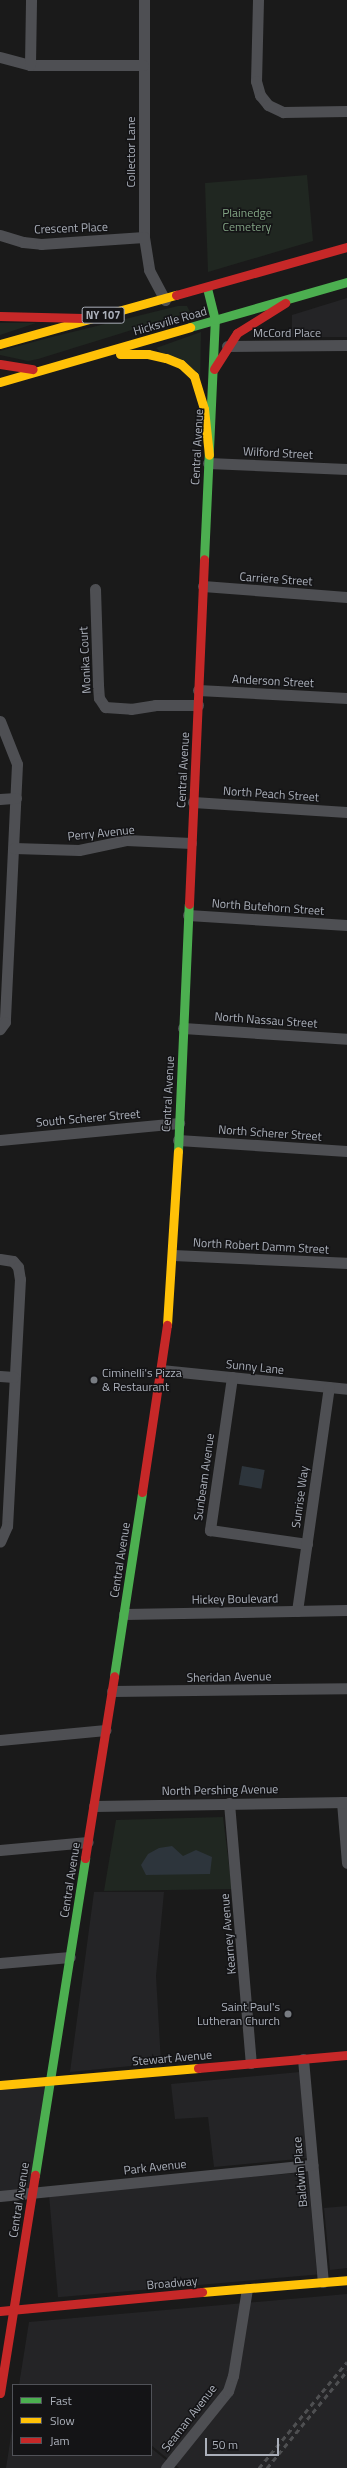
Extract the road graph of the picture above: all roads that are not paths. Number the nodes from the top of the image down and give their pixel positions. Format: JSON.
{"nodes":[{"id":1,"x":31,"y":0,"type":"edge"},
{"id":2,"x":144,"y":0,"type":"edge"},
{"id":3,"x":258,"y":0,"type":"edge"},
{"id":4,"x":0,"y":57,"type":"edge"},
{"id":5,"x":30,"y":65,"type":"junction"},
{"id":6,"x":143,"y":65,"type":"junction"},
{"id":7,"x":347,"y":111,"type":"edge"},
{"id":8,"x":0,"y":235,"type":"edge"},
{"id":9,"x":144,"y":237,"type":"junction"},
{"id":10,"x":347,"y":247,"type":"edge"},
{"id":11,"x":347,"y":282,"type":"edge"},
{"id":12,"x":206,"y":288,"type":"junction"},
{"id":13,"x":296,"y":297,"type":"junction"},
{"id":14,"x":165,"y":300,"type":"junction"},
{"id":15,"x":0,"y":316,"type":"edge"},
{"id":16,"x":95,"y":318,"type":"junction"},
{"id":17,"x":215,"y":320,"type":"junction"},
{"id":18,"x":0,"y":344,"type":"edge"},
{"id":19,"x":347,"y":345,"type":"edge"},
{"id":20,"x":226,"y":346,"type":"junction"},
{"id":21,"x":84,"y":358,"type":"junction"},
{"id":22,"x":0,"y":364,"type":"edge"},
{"id":23,"x":47,"y":369,"type":"junction"},
{"id":24,"x":213,"y":372,"type":"junction"},
{"id":25,"x":0,"y":382,"type":"edge"},
{"id":26,"x":209,"y":459,"type":"junction"},
{"id":27,"x":347,"y":469,"type":"edge"},
{"id":28,"x":203,"y":586,"type":"junction"},
{"id":29,"x":95,"y":589,"type":"dead end"},
{"id":30,"x":347,"y":597,"type":"edge"},
{"id":31,"x":198,"y":690,"type":"junction"},
{"id":32,"x":347,"y":698,"type":"edge"},
{"id":33,"x":198,"y":705,"type":"junction"},
{"id":34,"x":0,"y":721,"type":"edge"},
{"id":35,"x":16,"y":798,"type":"junction"},
{"id":36,"x":0,"y":799,"type":"edge"},
{"id":37,"x":193,"y":802,"type":"junction"},
{"id":38,"x":347,"y":812,"type":"edge"},
{"id":39,"x":191,"y":843,"type":"junction"},
{"id":40,"x":14,"y":848,"type":"junction"},
{"id":41,"x":188,"y":915,"type":"junction"},
{"id":42,"x":347,"y":925,"type":"edge"},
{"id":43,"x":183,"y":1028,"type":"junction"},
{"id":44,"x":0,"y":1029,"type":"edge"},
{"id":45,"x":347,"y":1039,"type":"edge"},
{"id":46,"x":179,"y":1123,"type":"junction"},
{"id":47,"x":0,"y":1140,"type":"edge"},
{"id":48,"x":178,"y":1140,"type":"junction"},
{"id":49,"x":347,"y":1151,"type":"edge"},
{"id":50,"x":173,"y":1255,"type":"junction"},
{"id":51,"x":0,"y":1259,"type":"edge"},
{"id":52,"x":347,"y":1263,"type":"edge"},
{"id":53,"x":161,"y":1370,"type":"junction"},
{"id":54,"x":0,"y":1376,"type":"edge"},
{"id":55,"x":14,"y":1377,"type":"junction"},
{"id":56,"x":232,"y":1377,"type":"junction"},
{"id":57,"x":329,"y":1387,"type":"junction"},
{"id":58,"x":347,"y":1389,"type":"edge"},
{"id":59,"x":4,"y":1491,"type":"edge"},
{"id":60,"x":0,"y":1542,"type":"edge"},
{"id":61,"x":307,"y":1544,"type":"junction"},
{"id":62,"x":347,"y":1610,"type":"edge"},
{"id":63,"x":297,"y":1611,"type":"junction"},
{"id":64,"x":124,"y":1614,"type":"junction"},
{"id":65,"x":347,"y":1688,"type":"edge"},
{"id":66,"x":112,"y":1691,"type":"junction"},
{"id":67,"x":106,"y":1730,"type":"junction"},
{"id":68,"x":0,"y":1740,"type":"edge"},
{"id":69,"x":344,"y":1802,"type":"edge"},
{"id":70,"x":229,"y":1803,"type":"junction"},
{"id":71,"x":94,"y":1806,"type":"junction"},
{"id":72,"x":88,"y":1842,"type":"junction"},
{"id":73,"x":0,"y":1850,"type":"edge"},
{"id":74,"x":347,"y":1863,"type":"edge"},
{"id":75,"x":70,"y":1957,"type":"junction"},
{"id":76,"x":0,"y":1963,"type":"edge"},
{"id":77,"x":347,"y":2055,"type":"edge"},
{"id":78,"x":303,"y":2059,"type":"junction"},
{"id":79,"x":251,"y":2063,"type":"junction"},
{"id":80,"x":51,"y":2081,"type":"junction"},
{"id":81,"x":0,"y":2084,"type":"edge"},
{"id":82,"x":312,"y":2165,"type":"junction"},
{"id":83,"x":32,"y":2193,"type":"junction"},
{"id":84,"x":0,"y":2196,"type":"edge"},
{"id":85,"x":347,"y":2280,"type":"edge"},
{"id":86,"x":323,"y":2282,"type":"junction"},
{"id":87,"x":247,"y":2289,"type":"junction"},
{"id":88,"x":14,"y":2308,"type":"junction"},
{"id":89,"x":0,"y":2311,"type":"edge"},
{"id":90,"x":0,"y":2393,"type":"edge"},
{"id":91,"x":166,"y":2468,"type":"edge"}],
"edges":[{"from":1,"to":5,"type":"street"},
{"from":2,"to":6,"type":"street","name":"Collector Lane"},
{"from":3,"to":7,"type":"street"},
{"from":4,"to":5,"type":"street"},
{"from":5,"to":6,"type":"street"},
{"from":6,"to":9,"type":"street","name":"Collector Lane"},
{"from":8,"to":9,"type":"street","name":"Crescent Place"},
{"from":9,"to":14,"type":"street","name":"Collector Lane"},
{"from":10,"to":12,"type":"main road","name":"Hicksville Road","number":"NY 107"},
{"from":11,"to":13,"type":"main road","name":"Hicksville Road"},
{"from":12,"to":14,"type":"main road","name":"Hicksville Road","number":"NY 107"},
{"from":12,"to":17,"type":"main road","name":"Central Avenue"},
{"from":13,"to":17,"type":"main road","name":"Hicksville Road"},
{"from":13,"to":20,"type":"main road"},
{"from":14,"to":16,"type":"main road","name":"Hicksville Road","number":"NY 107"},
{"from":15,"to":16,"type":"main road"},
{"from":16,"to":18,"type":"main road","name":"Hicksville Road","number":"NY 107"},
{"from":17,"to":21,"type":"main road","name":"Hicksville Road"},
{"from":17,"to":24,"type":"main road","name":"Central Avenue"},
{"from":19,"to":20,"type":"street","name":"McCord Place"},
{"from":20,"to":24,"type":"main road"},
{"from":21,"to":23,"type":"main road","name":"Hicksville Road"},
{"from":21,"to":26,"type":"main road"},
{"from":22,"to":23,"type":"main road"},
{"from":23,"to":25,"type":"main road","name":"Hicksville Road"},
{"from":24,"to":26,"type":"main road","name":"Central Avenue"},
{"from":26,"to":27,"type":"street","name":"Wilford Street"},
{"from":26,"to":28,"type":"main road","name":"Central Avenue"},
{"from":28,"to":30,"type":"street","name":"Carriere Street"},
{"from":28,"to":31,"type":"main road","name":"Central Avenue"},
{"from":29,"to":33,"type":"street","name":"Monika Court"},
{"from":31,"to":32,"type":"street","name":"Anderson Street"},
{"from":31,"to":33,"type":"main road","name":"Central Avenue"},
{"from":33,"to":37,"type":"main road","name":"Central Avenue"},
{"from":34,"to":35,"type":"street"},
{"from":35,"to":36,"type":"street"},
{"from":35,"to":40,"type":"street"},
{"from":37,"to":38,"type":"street","name":"North Peach Street"},
{"from":37,"to":39,"type":"main road","name":"Central Avenue"},
{"from":39,"to":40,"type":"street","name":"Perry Avenue"},
{"from":39,"to":41,"type":"main road","name":"Central Avenue"},
{"from":40,"to":44,"type":"street"},
{"from":41,"to":42,"type":"street","name":"North Butehorn Street"},
{"from":41,"to":43,"type":"main road","name":"Central Avenue"},
{"from":43,"to":45,"type":"street","name":"North Nassau Street"},
{"from":43,"to":46,"type":"main road","name":"Central Avenue"},
{"from":46,"to":47,"type":"street","name":"South Scherer Street"},
{"from":46,"to":48,"type":"main road","name":"Central Avenue"},
{"from":48,"to":49,"type":"street","name":"North Scherer Street"},
{"from":48,"to":50,"type":"main road","name":"Central Avenue"},
{"from":50,"to":52,"type":"street","name":"North Robert Damm Street"},
{"from":50,"to":53,"type":"main road","name":"Central Avenue"},
{"from":51,"to":55,"type":"street"},
{"from":53,"to":56,"type":"street","name":"Sunny Lane"},
{"from":53,"to":64,"type":"main road","name":"Central Avenue"},
{"from":54,"to":55,"type":"street"},
{"from":55,"to":59,"type":"street"},
{"from":56,"to":57,"type":"street","name":"Sunny Lane"},
{"from":56,"to":61,"type":"street","name":"Sunbeam Avenue"},
{"from":57,"to":58,"type":"street","name":"Sunny Lane"},
{"from":57,"to":61,"type":"street","name":"Sunrise Way"},
{"from":59,"to":60,"type":"street"},
{"from":61,"to":63,"type":"street","name":"Sunrise Way"},
{"from":62,"to":63,"type":"street","name":"Hickey Boulevard"},
{"from":63,"to":64,"type":"street","name":"Hickey Boulevard"},
{"from":64,"to":66,"type":"main road","name":"Central Avenue"},
{"from":65,"to":66,"type":"street","name":"Sheridan Avenue"},
{"from":66,"to":67,"type":"main road","name":"Central Avenue"},
{"from":67,"to":68,"type":"street"},
{"from":67,"to":71,"type":"main road","name":"Central Avenue"},
{"from":69,"to":70,"type":"street","name":"North Pershing Avenue"},
{"from":69,"to":74,"type":"street"},
{"from":70,"to":71,"type":"street","name":"North Pershing Avenue"},
{"from":70,"to":79,"type":"street","name":"Kearney Avenue"},
{"from":71,"to":72,"type":"main road","name":"Central Avenue"},
{"from":72,"to":73,"type":"street"},
{"from":72,"to":75,"type":"main road","name":"Central Avenue"},
{"from":75,"to":76,"type":"street"},
{"from":75,"to":80,"type":"main road","name":"Central Avenue"},
{"from":77,"to":78,"type":"main road","name":"Stewart Avenue"},
{"from":78,"to":79,"type":"main road","name":"Stewart Avenue"},
{"from":78,"to":82,"type":"street","name":"Baldwin Place"},
{"from":79,"to":80,"type":"main road","name":"Stewart Avenue"},
{"from":80,"to":81,"type":"main road","name":"Stewart Avenue"},
{"from":80,"to":83,"type":"main road","name":"Central Avenue"},
{"from":82,"to":83,"type":"street","name":"Park Avenue"},
{"from":82,"to":86,"type":"street","name":"Baldwin Place"},
{"from":83,"to":84,"type":"street","name":"Park Avenue"},
{"from":83,"to":88,"type":"main road","name":"Central Avenue"},
{"from":85,"to":86,"type":"main road","name":"Broadway"},
{"from":86,"to":87,"type":"main road","name":"Broadway"},
{"from":87,"to":88,"type":"main road","name":"Broadway"},
{"from":87,"to":91,"type":"street","name":"Seaman Avenue"},
{"from":88,"to":89,"type":"main road","name":"Broadway"},
{"from":88,"to":90,"type":"main road","name":"Central Avenue"}]}
